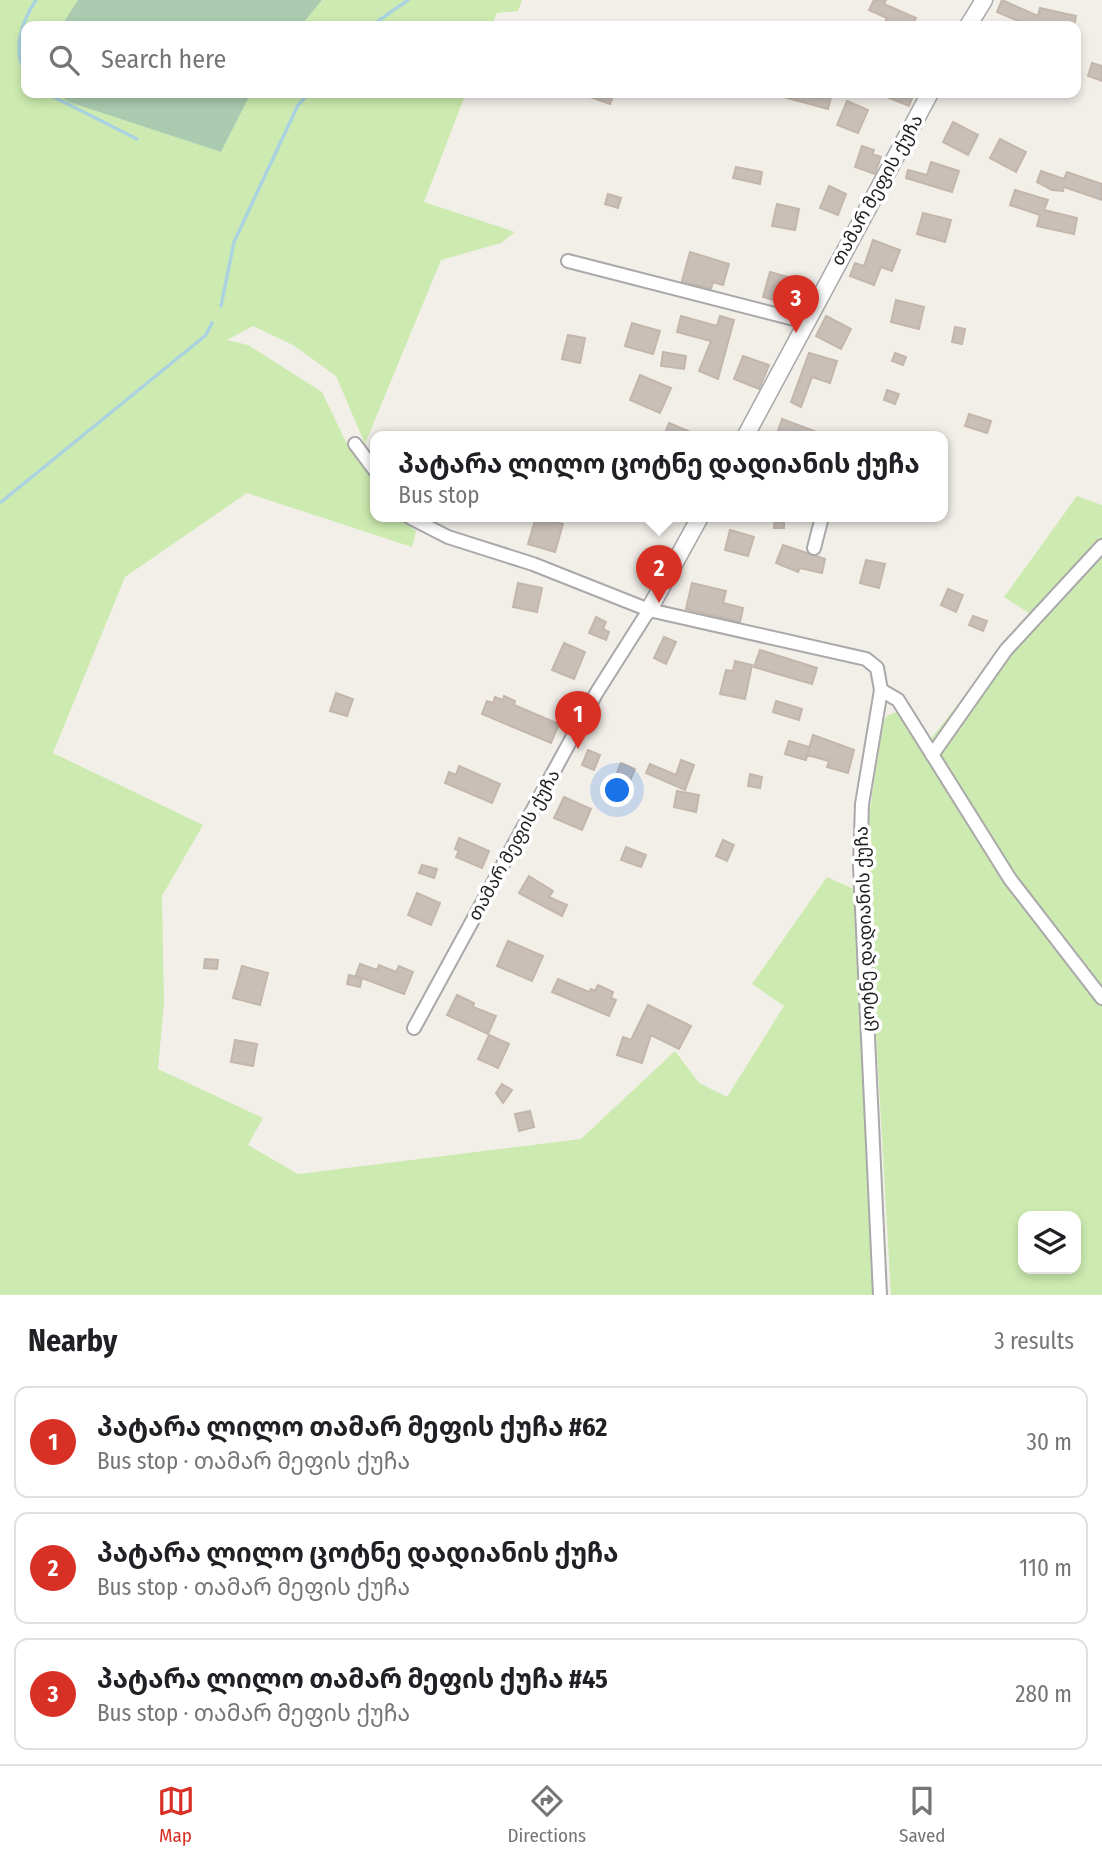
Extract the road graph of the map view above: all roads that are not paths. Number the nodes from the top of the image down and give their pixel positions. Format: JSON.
{"nodes":[{"id":1,"x":984,"y":0,"type":"edge"},
{"id":2,"x":971,"y":21,"type":"edge"},
{"id":3,"x":927,"y":98,"type":"edge"},
{"id":4,"x":568,"y":261,"type":"dead end"},
{"id":5,"x":806,"y":322,"type":"junction"},
{"id":6,"x":748,"y":431,"type":"edge"},
{"id":7,"x":355,"y":444,"type":"dead end"},
{"id":8,"x":370,"y":464,"type":"edge"},
{"id":9,"x":419,"y":522,"type":"edge"},
{"id":10,"x":697,"y":522,"type":"edge"},
{"id":11,"x":821,"y":522,"type":"edge"},
{"id":12,"x":1102,"y":546,"type":"edge"},
{"id":13,"x":814,"y":548,"type":"dead end"},
{"id":14,"x":649,"y":610,"type":"junction"},
{"id":15,"x":881,"y":690,"type":"junction"},
{"id":16,"x":932,"y":755,"type":"junction"},
{"id":17,"x":1102,"y":998,"type":"edge"},
{"id":18,"x":414,"y":1028,"type":"dead end"},
{"id":19,"x":880,"y":1295,"type":"edge"}],
"edges":[{"from":1,"to":2,"type":"street"},
{"from":3,"to":5,"type":"street","name":"თამარ მეფის ქუჩა"},
{"from":4,"to":5,"type":"street"},
{"from":5,"to":6,"type":"street","name":"თამარ მეფის ქუჩა"},
{"from":7,"to":8,"type":"street"},
{"from":9,"to":14,"type":"street"},
{"from":10,"to":14,"type":"street","name":"თამარ მეფის ქუჩა"},
{"from":11,"to":13,"type":"street"},
{"from":12,"to":16,"type":"street"},
{"from":14,"to":15,"type":"street"},
{"from":14,"to":18,"type":"street","name":"თამარ მეფის ქუჩა"},
{"from":15,"to":16,"type":"street"},
{"from":15,"to":19,"type":"street","name":"ცოტნე დადიანის ქუჩა"},
{"from":16,"to":17,"type":"street"}]}
